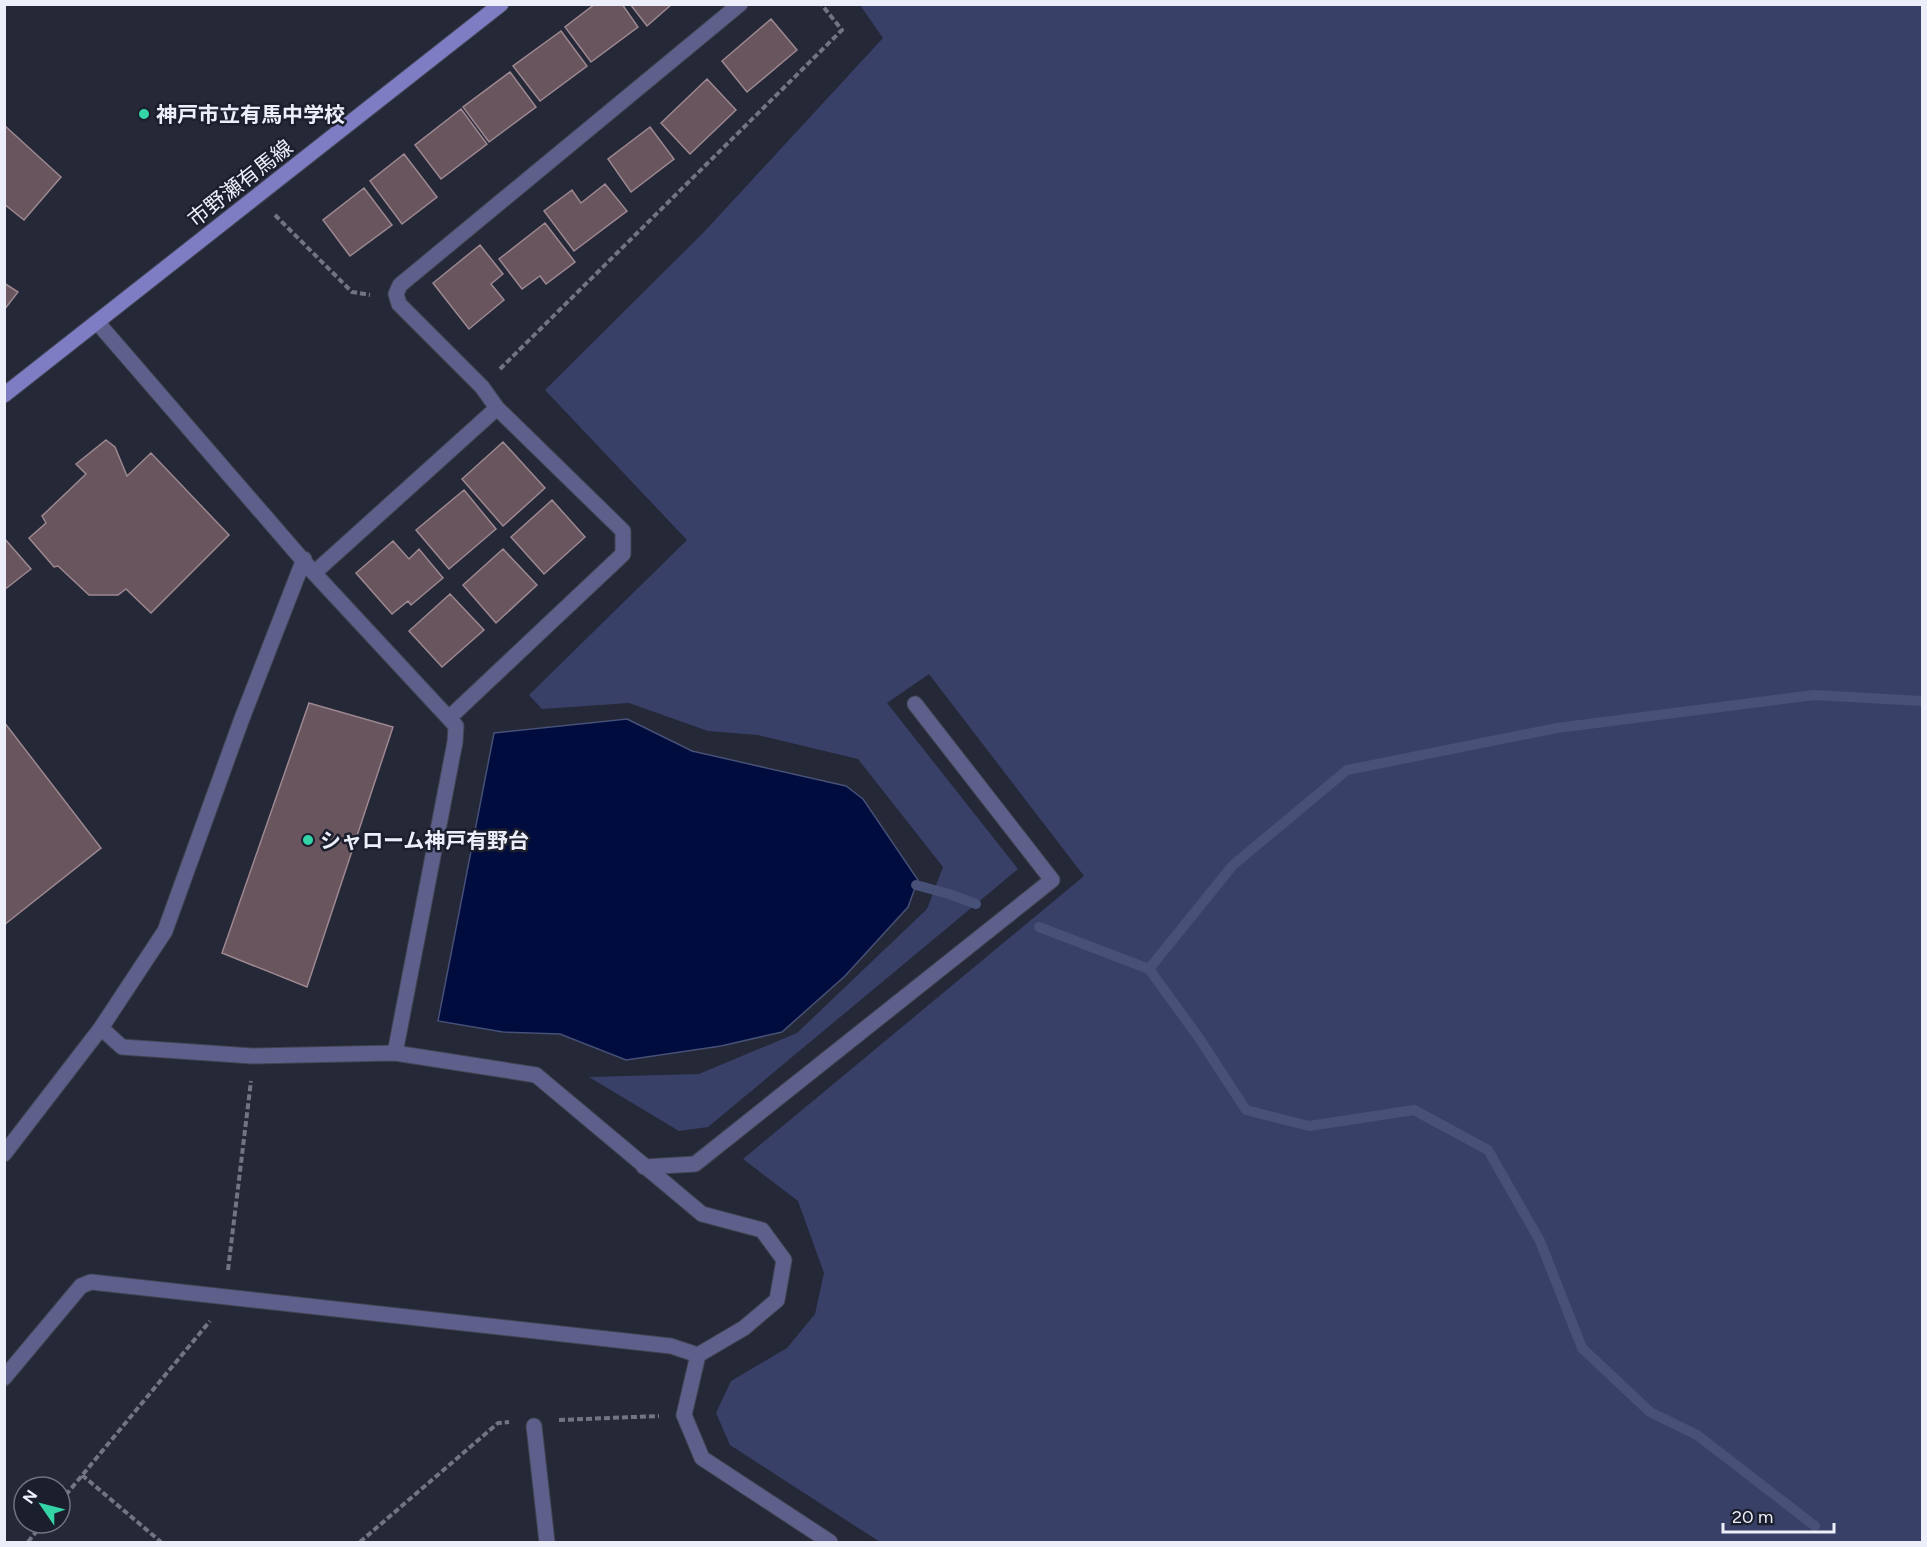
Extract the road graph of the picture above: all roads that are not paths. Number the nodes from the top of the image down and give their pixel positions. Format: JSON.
{"nodes":[{"id":1,"x":501,"y":4,"type":"edge"},
{"id":2,"x":740,"y":4,"type":"edge"},
{"id":3,"x":97,"y":322,"type":"junction"},
{"id":4,"x":4,"y":395,"type":"edge"},
{"id":5,"x":498,"y":408,"type":"junction"},
{"id":6,"x":304,"y":559,"type":"junction"},
{"id":7,"x":315,"y":573,"type":"junction"},
{"id":8,"x":915,"y":704,"type":"dead end"},
{"id":9,"x":449,"y":718,"type":"junction"},
{"id":10,"x":101,"y":1028,"type":"junction"},
{"id":11,"x":395,"y":1053,"type":"junction"},
{"id":12,"x":4,"y":1154,"type":"edge"},
{"id":13,"x":644,"y":1167,"type":"junction"},
{"id":14,"x":698,"y":1355,"type":"junction"},
{"id":15,"x":4,"y":1378,"type":"edge"},
{"id":16,"x":534,"y":1426,"type":"dead end"},
{"id":17,"x":547,"y":1542,"type":"edge"},
{"id":18,"x":830,"y":1542,"type":"edge"}],
"edges":[{"from":1,"to":3,"type":"main road","name":"市野瀬有馬線"},
{"from":2,"to":5,"type":"street"},
{"from":3,"to":4,"type":"main road","name":"市野瀬有馬線"},
{"from":3,"to":6,"type":"street"},
{"from":5,"to":7,"type":"street"},
{"from":5,"to":9,"type":"street"},
{"from":6,"to":7,"type":"street"},
{"from":6,"to":10,"type":"street"},
{"from":7,"to":9,"type":"street"},
{"from":8,"to":13,"type":"street"},
{"from":9,"to":11,"type":"street"},
{"from":10,"to":11,"type":"street"},
{"from":10,"to":12,"type":"street"},
{"from":11,"to":13,"type":"street"},
{"from":13,"to":14,"type":"street"},
{"from":14,"to":15,"type":"street"},
{"from":14,"to":18,"type":"street"},
{"from":16,"to":17,"type":"street"}]}
